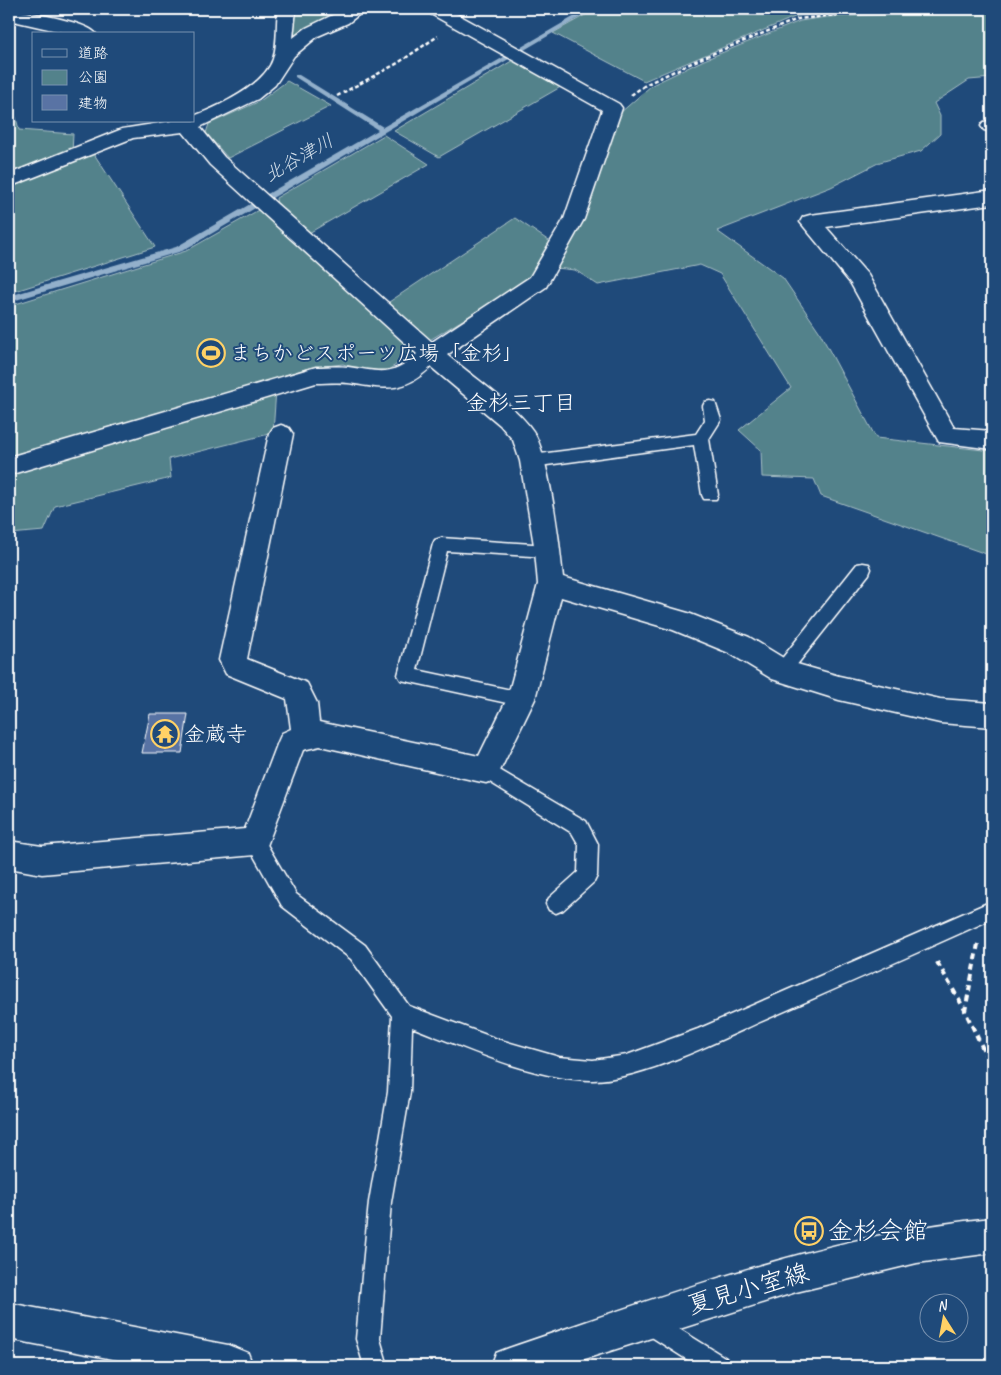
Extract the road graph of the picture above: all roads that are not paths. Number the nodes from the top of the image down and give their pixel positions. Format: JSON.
{"nodes":[{"id":1,"x":287,"y":9,"type":"edge"},
{"id":2,"x":357,"y":9,"type":"edge"},
{"id":3,"x":435,"y":9,"type":"edge"},
{"id":4,"x":9,"y":14,"type":"edge"},
{"id":5,"x":75,"y":14,"type":"dead end"},
{"id":6,"x":28,"y":20,"type":"junction"},
{"id":7,"x":82,"y":32,"type":"edge"},
{"id":8,"x":282,"y":61,"type":"junction"},
{"id":9,"x":188,"y":125,"type":"junction"},
{"id":10,"x":123,"y":127,"type":"edge"},
{"id":11,"x":9,"y":181,"type":"edge"},
{"id":12,"x":992,"y":197,"type":"edge"},
{"id":13,"x":432,"y":354,"type":"junction"},
{"id":14,"x":710,"y":406,"type":"dead end"},
{"id":15,"x":281,"y":434,"type":"dead end"},
{"id":16,"x":701,"y":439,"type":"junction"},
{"id":17,"x":992,"y":440,"type":"edge"},
{"id":18,"x":532,"y":461,"type":"junction"},
{"id":19,"x":9,"y":466,"type":"edge"},
{"id":20,"x":710,"y":495,"type":"dead end"},
{"id":21,"x":548,"y":551,"type":"junction"},
{"id":22,"x":863,"y":569,"type":"dead end"},
{"id":23,"x":551,"y":584,"type":"junction"},
{"id":24,"x":782,"y":671,"type":"junction"},
{"id":25,"x":522,"y":699,"type":"junction"},
{"id":26,"x":992,"y":716,"type":"edge"},
{"id":27,"x":306,"y":734,"type":"junction"},
{"id":28,"x":486,"y":770,"type":"junction"},
{"id":29,"x":255,"y":842,"type":"junction"},
{"id":30,"x":9,"y":855,"type":"edge"},
{"id":31,"x":556,"y":904,"type":"dead end"},
{"id":32,"x":983,"y":913,"type":"edge"},
{"id":33,"x":402,"y":1013,"type":"junction"},
{"id":34,"x":992,"y":1235,"type":"edge"},
{"id":35,"x":645,"y":1320,"type":"junction"},
{"id":36,"x":9,"y":1322,"type":"edge"},
{"id":37,"x":235,"y":1366,"type":"edge"},
{"id":38,"x":376,"y":1366,"type":"edge"},
{"id":39,"x":509,"y":1366,"type":"edge"},
{"id":40,"x":718,"y":1366,"type":"edge"}],
"edges":[{"from":1,"to":8,"type":"street"},
{"from":2,"to":8,"type":"street"},
{"from":3,"to":13,"type":"street"},
{"from":4,"to":6,"type":"street"},
{"from":5,"to":6,"type":"street"},
{"from":6,"to":7,"type":"street"},
{"from":8,"to":9,"type":"street"},
{"from":9,"to":10,"type":"street"},
{"from":9,"to":13,"type":"street"},
{"from":10,"to":11,"type":"street"},
{"from":12,"to":17,"type":"street"},
{"from":13,"to":18,"type":"street"},
{"from":13,"to":19,"type":"street"},
{"from":14,"to":16,"type":"lane"},
{"from":15,"to":27,"type":"street"},
{"from":16,"to":18,"type":"lane"},
{"from":16,"to":20,"type":"lane"},
{"from":18,"to":21,"type":"street"},
{"from":21,"to":23,"type":"street"},
{"from":21,"to":25,"type":"lane"},
{"from":22,"to":24,"type":"lane"},
{"from":23,"to":24,"type":"street"},
{"from":23,"to":25,"type":"street"},
{"from":24,"to":26,"type":"street"},
{"from":25,"to":28,"type":"street"},
{"from":27,"to":28,"type":"street"},
{"from":27,"to":29,"type":"street"},
{"from":28,"to":31,"type":"lane"},
{"from":29,"to":30,"type":"street"},
{"from":29,"to":33,"type":"lane"},
{"from":32,"to":33,"type":"lane"},
{"from":33,"to":38,"type":"lane"},
{"from":34,"to":35,"type":"street","name":"夏見小室線"},
{"from":35,"to":39,"type":"street","name":"夏見小室線"},
{"from":35,"to":40,"type":"lane"},
{"from":36,"to":37,"type":"street"}]}
